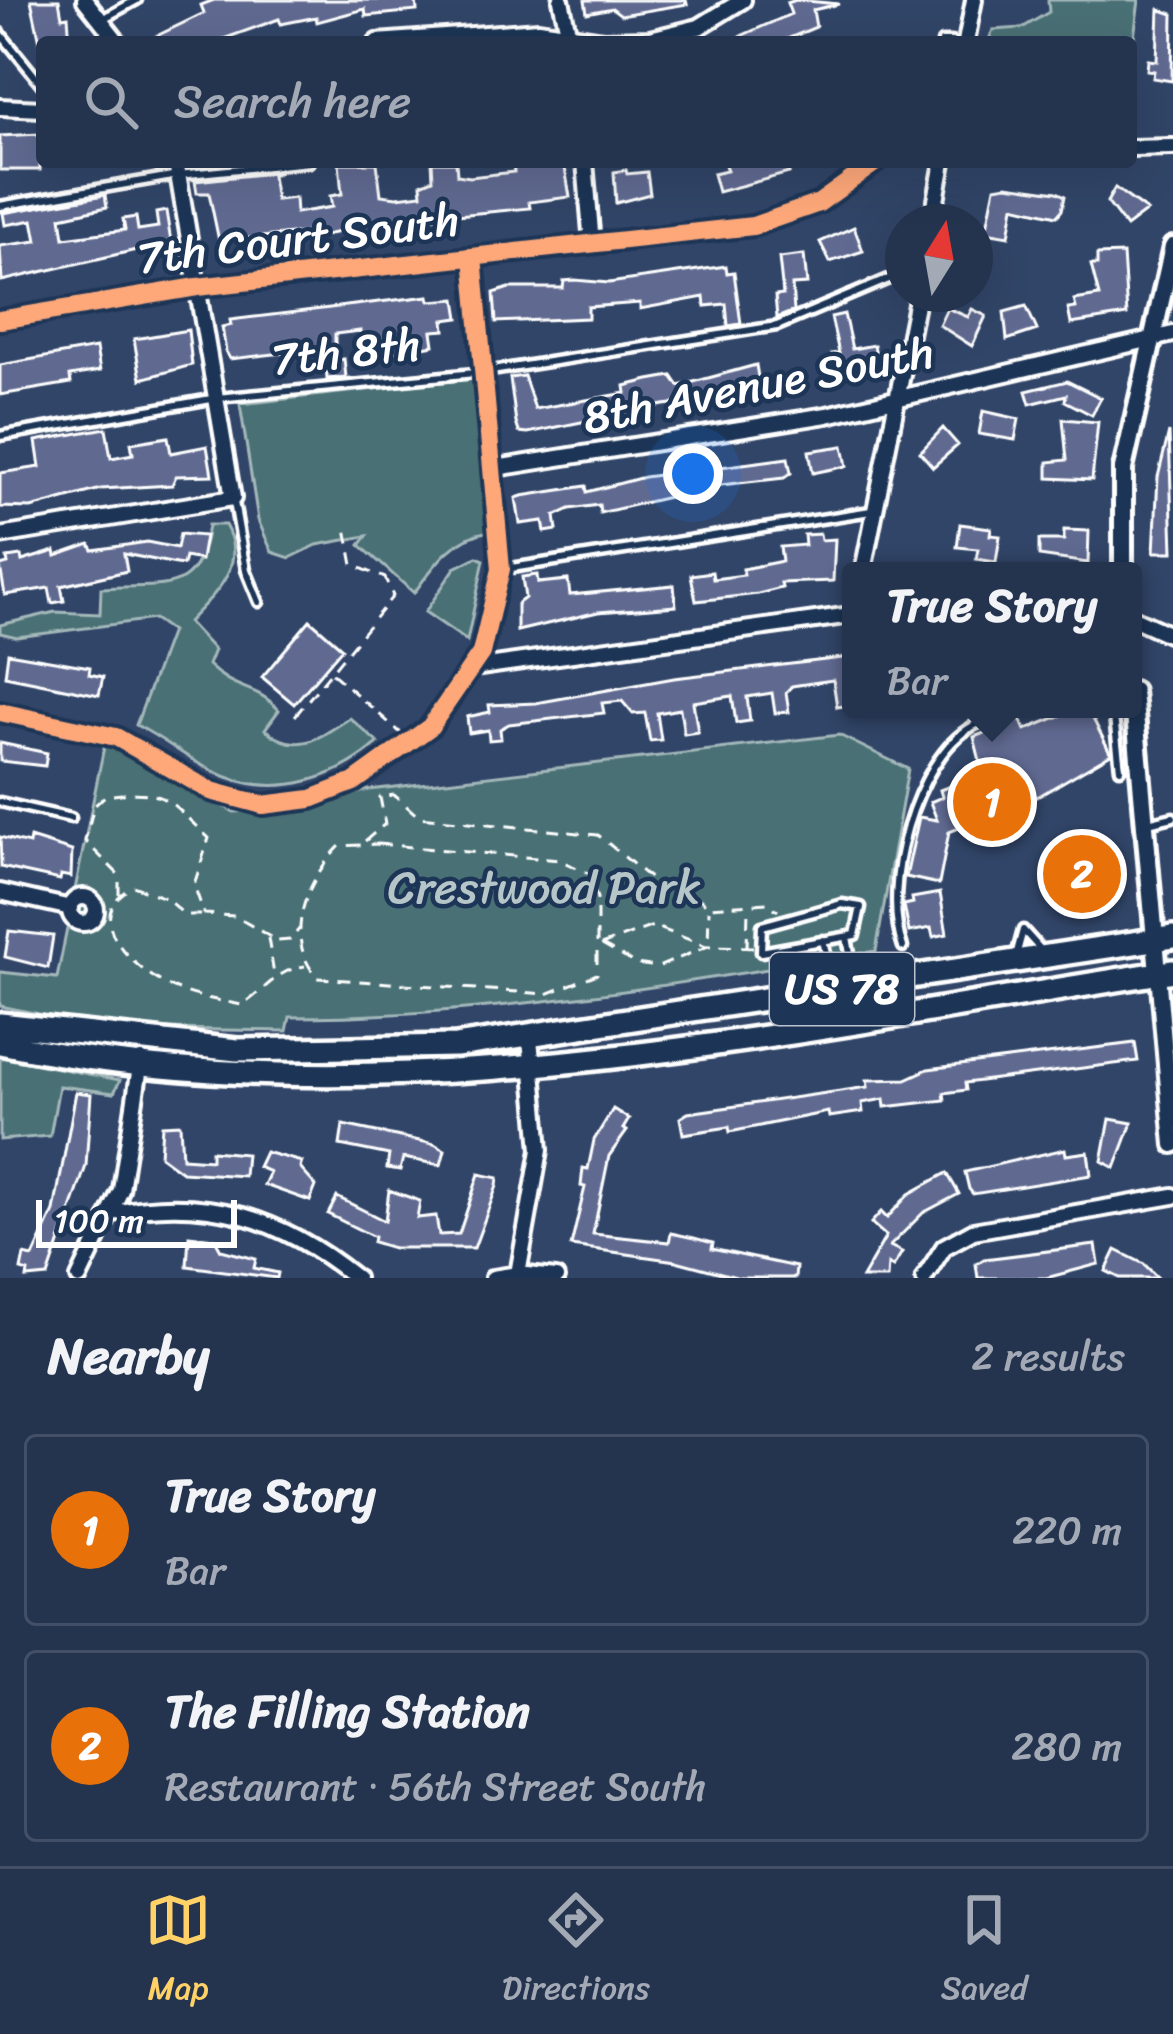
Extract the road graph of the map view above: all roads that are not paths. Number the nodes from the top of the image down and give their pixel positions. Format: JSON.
{"nodes":[{"id":1,"x":85,"y":0,"type":"edge"},
{"id":2,"x":136,"y":0,"type":"edge"},
{"id":3,"x":561,"y":0,"type":"edge"},
{"id":4,"x":743,"y":0,"type":"edge"},
{"id":5,"x":974,"y":0,"type":"edge"},
{"id":6,"x":101,"y":20,"type":"junction"},
{"id":7,"x":0,"y":33,"type":"edge"},
{"id":8,"x":113,"y":36,"type":"edge"},
{"id":9,"x":569,"y":36,"type":"edge"},
{"id":10,"x":669,"y":36,"type":"edge"},
{"id":11,"x":967,"y":36,"type":"edge"},
{"id":12,"x":36,"y":78,"type":"edge"},
{"id":13,"x":0,"y":107,"type":"edge"},
{"id":14,"x":36,"y":109,"type":"edge"},
{"id":15,"x":1173,"y":147,"type":"edge"},
{"id":16,"x":1137,"y":148,"type":"edge"},
{"id":17,"x":177,"y":168,"type":"edge"},
{"id":18,"x":586,"y":168,"type":"edge"},
{"id":19,"x":868,"y":168,"type":"edge"},
{"id":20,"x":942,"y":168,"type":"edge"},
{"id":21,"x":935,"y":204,"type":"edge"},
{"id":22,"x":0,"y":206,"type":"edge"},
{"id":23,"x":592,"y":244,"type":"junction"},
{"id":24,"x":1173,"y":247,"type":"edge"},
{"id":25,"x":473,"y":256,"type":"junction"},
{"id":26,"x":885,"y":281,"type":"edge"},
{"id":27,"x":197,"y":287,"type":"junction"},
{"id":28,"x":914,"y":312,"type":"edge"},
{"id":29,"x":0,"y":320,"type":"edge"},
{"id":30,"x":1173,"y":334,"type":"edge"},
{"id":31,"x":1151,"y":340,"type":"junction"},
{"id":32,"x":484,"y":372,"type":"junction"},
{"id":33,"x":218,"y":398,"type":"junction"},
{"id":34,"x":896,"y":398,"type":"junction"},
{"id":35,"x":0,"y":436,"type":"edge"},
{"id":36,"x":496,"y":468,"type":"junction"},
{"id":37,"x":233,"y":498,"type":"junction"},
{"id":38,"x":875,"y":511,"type":"junction"},
{"id":39,"x":0,"y":536,"type":"edge"},
{"id":40,"x":865,"y":562,"type":"edge"},
{"id":41,"x":1123,"y":562,"type":"edge"},
{"id":42,"x":502,"y":569,"type":"junction"},
{"id":43,"x":259,"y":602,"type":"dead end"},
{"id":44,"x":842,"y":615,"type":"edge"},
{"id":45,"x":1142,"y":622,"type":"edge"},
{"id":46,"x":1173,"y":637,"type":"edge"},
{"id":47,"x":473,"y":668,"type":"junction"},
{"id":48,"x":0,"y":712,"type":"edge"},
{"id":49,"x":999,"y":718,"type":"edge"},
{"id":50,"x":1114,"y":718,"type":"edge"},
{"id":51,"x":1135,"y":718,"type":"edge"},
{"id":52,"x":1120,"y":769,"type":"dead end"},
{"id":53,"x":0,"y":802,"type":"edge"},
{"id":54,"x":71,"y":818,"type":"dead end"},
{"id":55,"x":1173,"y":818,"type":"edge"},
{"id":56,"x":1144,"y":824,"type":"junction"},
{"id":57,"x":0,"y":892,"type":"edge"},
{"id":58,"x":70,"y":908,"type":"dead end"},
{"id":59,"x":846,"y":936,"type":"junction"},
{"id":60,"x":1164,"y":939,"type":"edge"},
{"id":61,"x":824,"y":940,"type":"junction"},
{"id":62,"x":903,"y":947,"type":"dead end"},
{"id":63,"x":1165,"y":972,"type":"edge"},
{"id":64,"x":845,"y":989,"type":"junction"},
{"id":65,"x":848,"y":1022,"type":"junction"},
{"id":66,"x":0,"y":1024,"type":"edge"},
{"id":67,"x":530,"y":1038,"type":"junction"},
{"id":68,"x":0,"y":1043,"type":"edge"},
{"id":69,"x":143,"y":1043,"type":"junction"},
{"id":70,"x":140,"y":1066,"type":"junction"},
{"id":71,"x":533,"y":1068,"type":"junction"},
{"id":72,"x":1173,"y":1145,"type":"edge"},
{"id":73,"x":1173,"y":1196,"type":"edge"},
{"id":74,"x":113,"y":1213,"type":"junction"},
{"id":75,"x":518,"y":1274,"type":"junction"},
{"id":76,"x":80,"y":1278,"type":"edge"},
{"id":77,"x":356,"y":1278,"type":"edge"},
{"id":78,"x":493,"y":1278,"type":"edge"},
{"id":79,"x":556,"y":1278,"type":"edge"},
{"id":80,"x":923,"y":1278,"type":"edge"}],
"edges":[{"from":1,"to":6,"type":"street"},
{"from":2,"to":6,"type":"lane"},
{"from":3,"to":9,"type":"street"},
{"from":4,"to":10,"type":"street"},
{"from":5,"to":11,"type":"street"},
{"from":6,"to":8,"type":"street"},
{"from":7,"to":12,"type":"lane"},
{"from":13,"to":14,"type":"street"},
{"from":15,"to":16,"type":"street"},
{"from":17,"to":22,"type":"lane"},
{"from":17,"to":27,"type":"street"},
{"from":18,"to":23,"type":"street"},
{"from":19,"to":23,"type":"street","name":"7th Court South"},
{"from":20,"to":21,"type":"street"},
{"from":23,"to":25,"type":"street","name":"7th Court South"},
{"from":24,"to":31,"type":"street"},
{"from":25,"to":27,"type":"street","name":"7th Court South"},
{"from":25,"to":32,"type":"street"},
{"from":26,"to":32,"type":"lane","name":"7th 8th"},
{"from":27,"to":29,"type":"street","name":"7th Court South"},
{"from":27,"to":33,"type":"street"},
{"from":28,"to":34,"type":"street"},
{"from":30,"to":31,"type":"street","name":"8th Avenue South"},
{"from":31,"to":34,"type":"street","name":"8th Avenue South"},
{"from":31,"to":41,"type":"street"},
{"from":32,"to":33,"type":"lane","name":"7th 8th"},
{"from":32,"to":36,"type":"street"},
{"from":33,"to":35,"type":"lane","name":"7th 8th"},
{"from":33,"to":37,"type":"street"},
{"from":34,"to":36,"type":"street","name":"8th Avenue South"},
{"from":34,"to":38,"type":"street"},
{"from":36,"to":42,"type":"street"},
{"from":37,"to":39,"type":"street"},
{"from":37,"to":43,"type":"lane"},
{"from":38,"to":40,"type":"street"},
{"from":38,"to":42,"type":"lane"},
{"from":42,"to":47,"type":"street"},
{"from":44,"to":47,"type":"street"},
{"from":45,"to":46,"type":"street"},
{"from":47,"to":48,"type":"street"},
{"from":49,"to":62,"type":"lane"},
{"from":50,"to":52,"type":"lane"},
{"from":51,"to":56,"type":"street"},
{"from":53,"to":54,"type":"lane"},
{"from":55,"to":56,"type":"lane"},
{"from":56,"to":60,"type":"street"},
{"from":57,"to":58,"type":"street"},
{"from":59,"to":61,"type":"lane"},
{"from":59,"to":61,"type":"lane"},
{"from":59,"to":64,"type":"lane"},
{"from":60,"to":63,"type":"street"},
{"from":60,"to":64,"type":"main road","number":"US 78"},
{"from":61,"to":64,"type":"lane"},
{"from":63,"to":65,"type":"main road","number":"US 78"},
{"from":63,"to":72,"type":"street"},
{"from":64,"to":65,"type":"lane"},
{"from":64,"to":65,"type":"lane"},
{"from":64,"to":67,"type":"main road","number":"US 78"},
{"from":65,"to":71,"type":"main road","number":"US 78"},
{"from":66,"to":69,"type":"main road","number":"US 78"},
{"from":67,"to":69,"type":"main road","number":"US 78"},
{"from":67,"to":71,"type":"street"},
{"from":68,"to":70,"type":"main road","number":"US 78"},
{"from":69,"to":70,"type":"street"},
{"from":70,"to":71,"type":"main road","number":"US 78"},
{"from":70,"to":74,"type":"street"},
{"from":71,"to":75,"type":"street"},
{"from":73,"to":80,"type":"street"},
{"from":74,"to":76,"type":"street"},
{"from":74,"to":77,"type":"street"},
{"from":75,"to":78,"type":"street"},
{"from":75,"to":79,"type":"street"}]}
